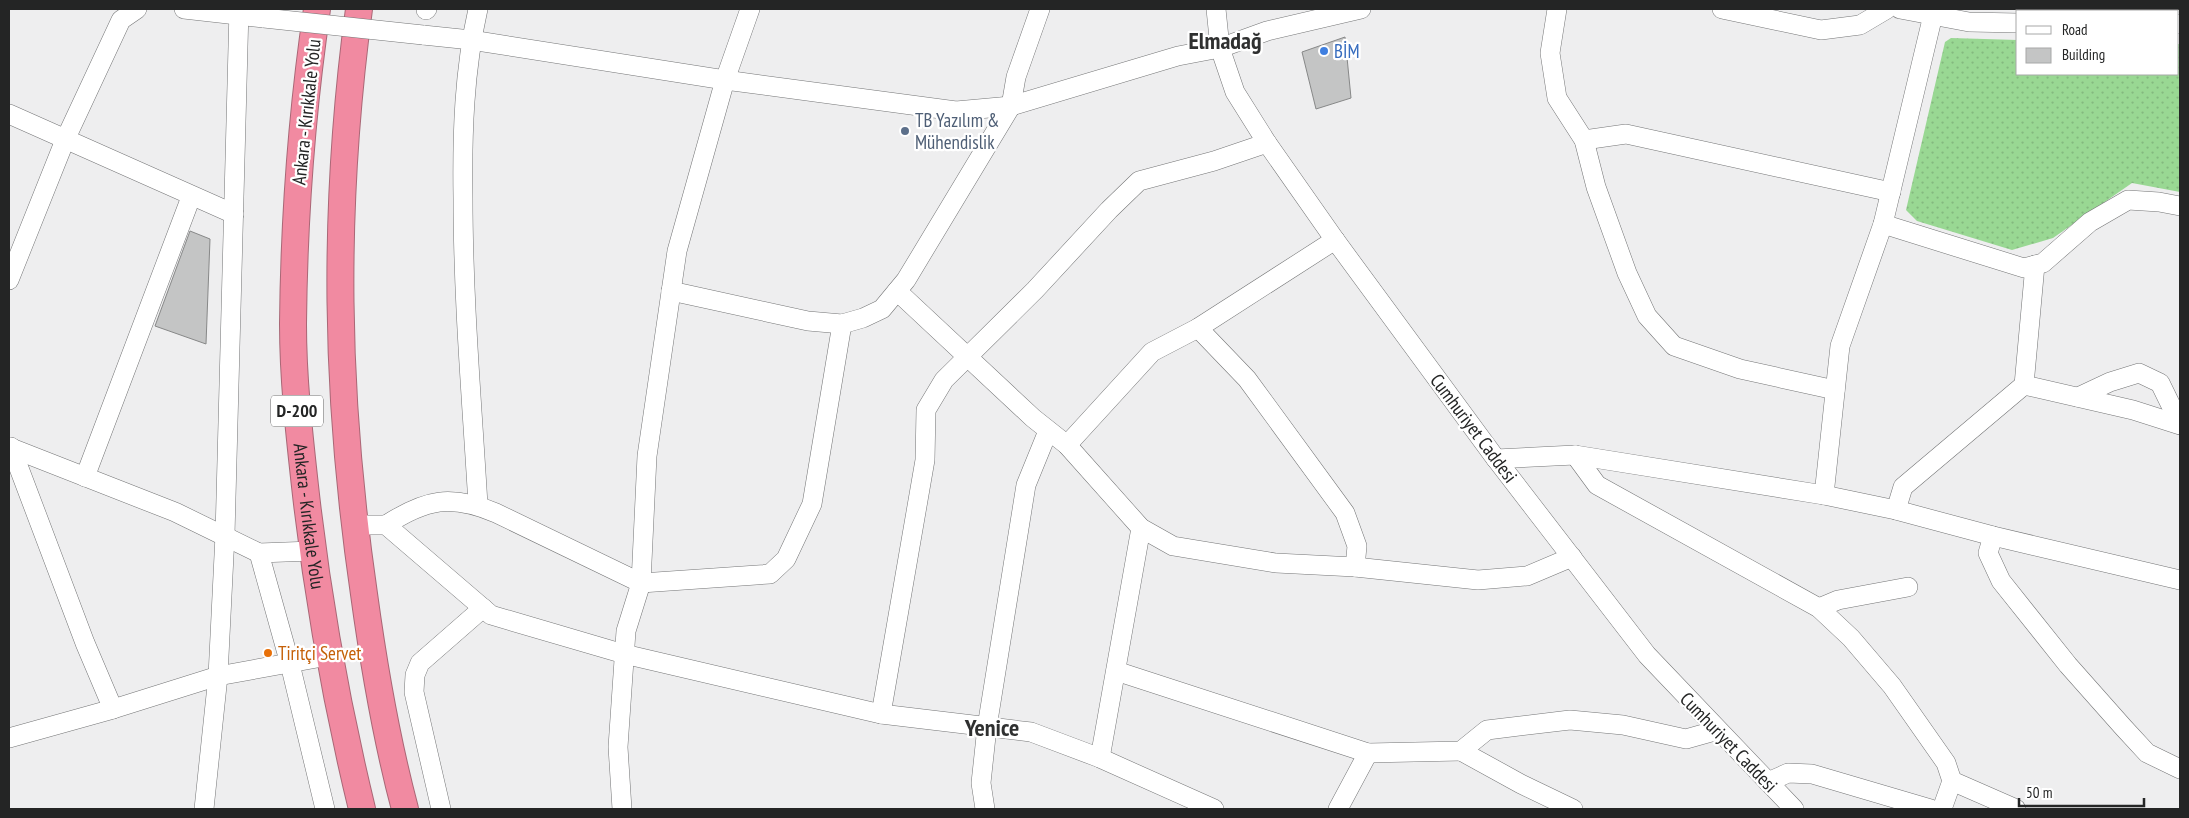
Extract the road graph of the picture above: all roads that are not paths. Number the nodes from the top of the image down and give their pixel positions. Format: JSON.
{"nodes":[{"id":1,"x":137,"y":9,"type":"edge"},
{"id":2,"x":184,"y":9,"type":"edge"},
{"id":3,"x":317,"y":9,"type":"edge"},
{"id":4,"x":359,"y":9,"type":"edge"},
{"id":5,"x":478,"y":9,"type":"edge"},
{"id":6,"x":750,"y":9,"type":"edge"},
{"id":7,"x":1040,"y":9,"type":"edge"},
{"id":8,"x":1216,"y":9,"type":"edge"},
{"id":9,"x":1361,"y":9,"type":"edge"},
{"id":10,"x":1557,"y":9,"type":"edge"},
{"id":11,"x":1722,"y":9,"type":"edge"},
{"id":12,"x":1886,"y":9,"type":"edge"},
{"id":13,"x":1900,"y":9,"type":"edge"},
{"id":14,"x":239,"y":13,"type":"edge"},
{"id":15,"x":1933,"y":15,"type":"junction"},
{"id":16,"x":2016,"y":23,"type":"edge"},
{"id":17,"x":471,"y":40,"type":"junction"},
{"id":18,"x":1220,"y":48,"type":"junction"},
{"id":19,"x":725,"y":80,"type":"junction"},
{"id":20,"x":1011,"y":106,"type":"junction"},
{"id":21,"x":9,"y":114,"type":"edge"},
{"id":22,"x":65,"y":140,"type":"junction"},
{"id":23,"x":1584,"y":140,"type":"junction"},
{"id":24,"x":1268,"y":143,"type":"junction"},
{"id":25,"x":1891,"y":192,"type":"junction"},
{"id":26,"x":191,"y":197,"type":"junction"},
{"id":27,"x":2180,"y":206,"type":"edge"},
{"id":28,"x":234,"y":214,"type":"junction"},
{"id":29,"x":1883,"y":224,"type":"junction"},
{"id":30,"x":1335,"y":240,"type":"junction"},
{"id":31,"x":2035,"y":265,"type":"junction"},
{"id":32,"x":9,"y":280,"type":"edge"},
{"id":33,"x":671,"y":291,"type":"junction"},
{"id":34,"x":897,"y":291,"type":"junction"},
{"id":35,"x":842,"y":324,"type":"junction"},
{"id":36,"x":1198,"y":328,"type":"junction"},
{"id":37,"x":968,"y":357,"type":"junction"},
{"id":38,"x":2024,"y":385,"type":"junction"},
{"id":39,"x":1835,"y":390,"type":"junction"},
{"id":40,"x":2078,"y":397,"type":"junction"},
{"id":41,"x":1048,"y":431,"type":"junction"},
{"id":42,"x":1067,"y":445,"type":"junction"},
{"id":43,"x":10,"y":447,"type":"edge"},
{"id":44,"x":1575,"y":455,"type":"junction"},
{"id":45,"x":1496,"y":459,"type":"junction"},
{"id":46,"x":85,"y":476,"type":"junction"},
{"id":47,"x":1824,"y":495,"type":"junction"},
{"id":48,"x":478,"y":506,"type":"junction"},
{"id":49,"x":1896,"y":510,"type":"junction"},
{"id":50,"x":354,"y":525,"type":"junction"},
{"id":51,"x":386,"y":525,"type":"junction"},
{"id":52,"x":1141,"y":528,"type":"junction"},
{"id":53,"x":225,"y":535,"type":"junction"},
{"id":54,"x":1993,"y":536,"type":"junction"},
{"id":55,"x":312,"y":551,"type":"junction"},
{"id":56,"x":259,"y":554,"type":"junction"},
{"id":57,"x":1572,"y":557,"type":"junction"},
{"id":58,"x":1354,"y":567,"type":"junction"},
{"id":59,"x":2180,"y":580,"type":"edge"},
{"id":60,"x":641,"y":583,"type":"junction"},
{"id":61,"x":1908,"y":587,"type":"dead end"},
{"id":62,"x":484,"y":608,"type":"junction"},
{"id":63,"x":1819,"y":608,"type":"junction"},
{"id":64,"x":624,"y":654,"type":"junction"},
{"id":65,"x":328,"y":656,"type":"junction"},
{"id":66,"x":290,"y":664,"type":"junction"},
{"id":67,"x":1116,"y":671,"type":"junction"},
{"id":68,"x":218,"y":676,"type":"junction"},
{"id":69,"x":113,"y":709,"type":"junction"},
{"id":70,"x":881,"y":714,"type":"junction"},
{"id":71,"x":987,"y":727,"type":"junction"},
{"id":72,"x":1718,"y":730,"type":"junction"},
{"id":73,"x":9,"y":738,"type":"edge"},
{"id":74,"x":1461,"y":751,"type":"junction"},
{"id":75,"x":1368,"y":753,"type":"junction"},
{"id":76,"x":1100,"y":758,"type":"junction"},
{"id":77,"x":2180,"y":769,"type":"edge"},
{"id":78,"x":1952,"y":781,"type":"junction"},
{"id":79,"x":1768,"y":782,"type":"junction"},
{"id":80,"x":204,"y":809,"type":"edge"},
{"id":81,"x":325,"y":809,"type":"edge"},
{"id":82,"x":362,"y":809,"type":"edge"},
{"id":83,"x":405,"y":809,"type":"edge"},
{"id":84,"x":441,"y":809,"type":"edge"},
{"id":85,"x":622,"y":809,"type":"edge"},
{"id":86,"x":984,"y":809,"type":"edge"},
{"id":87,"x":1214,"y":809,"type":"edge"},
{"id":88,"x":1338,"y":809,"type":"edge"},
{"id":89,"x":1573,"y":809,"type":"edge"},
{"id":90,"x":1794,"y":809,"type":"edge"},
{"id":91,"x":1931,"y":809,"type":"edge"},
{"id":92,"x":1942,"y":809,"type":"edge"},
{"id":93,"x":2016,"y":809,"type":"edge"}],
"edges":[{"from":1,"to":22,"type":"street"},
{"from":2,"to":14,"type":"street"},
{"from":3,"to":55,"type":"highway","name":"Ankara - Kırıkkale Yolu","number":"D-200"},
{"from":4,"to":50,"type":"highway","number":"D-200"},
{"from":5,"to":17,"type":"street"},
{"from":6,"to":19,"type":"street"},
{"from":7,"to":20,"type":"street"},
{"from":8,"to":18,"type":"street","name":"Cumhuriyet Caddesi"},
{"from":9,"to":18,"type":"street"},
{"from":10,"to":23,"type":"street"},
{"from":11,"to":12,"type":"street"},
{"from":13,"to":15,"type":"street"},
{"from":14,"to":17,"type":"street","bridge":true},
{"from":14,"to":28,"type":"street"},
{"from":15,"to":16,"type":"street"},
{"from":15,"to":25,"type":"street"},
{"from":17,"to":19,"type":"street"},
{"from":17,"to":48,"type":"street"},
{"from":18,"to":20,"type":"street"},
{"from":18,"to":24,"type":"street","name":"Cumhuriyet Caddesi"},
{"from":19,"to":20,"type":"street"},
{"from":19,"to":33,"type":"street"},
{"from":20,"to":34,"type":"street"},
{"from":21,"to":22,"type":"street"},
{"from":22,"to":26,"type":"street"},
{"from":22,"to":32,"type":"street"},
{"from":23,"to":25,"type":"street"},
{"from":23,"to":39,"type":"street"},
{"from":24,"to":30,"type":"street","name":"Cumhuriyet Caddesi"},
{"from":24,"to":37,"type":"street"},
{"from":25,"to":29,"type":"street"},
{"from":26,"to":28,"type":"street"},
{"from":26,"to":46,"type":"street"},
{"from":27,"to":31,"type":"street"},
{"from":28,"to":53,"type":"street"},
{"from":29,"to":31,"type":"street"},
{"from":29,"to":39,"type":"street"},
{"from":30,"to":36,"type":"street"},
{"from":30,"to":45,"type":"street","name":"Cumhuriyet Caddesi"},
{"from":31,"to":38,"type":"street"},
{"from":33,"to":35,"type":"street"},
{"from":33,"to":60,"type":"street"},
{"from":34,"to":35,"type":"street"},
{"from":34,"to":37,"type":"street"},
{"from":35,"to":60,"type":"street"},
{"from":36,"to":42,"type":"street"},
{"from":36,"to":58,"type":"street"},
{"from":37,"to":41,"type":"street"},
{"from":37,"to":70,"type":"street"},
{"from":38,"to":40,"type":"street"},
{"from":38,"to":49,"type":"street"},
{"from":39,"to":47,"type":"street"},
{"from":40,"to":40,"type":"street"},
{"from":41,"to":42,"type":"street"},
{"from":41,"to":71,"type":"street"},
{"from":42,"to":52,"type":"street"},
{"from":43,"to":46,"type":"street"},
{"from":43,"to":69,"type":"street"},
{"from":44,"to":45,"type":"street"},
{"from":44,"to":47,"type":"street"},
{"from":44,"to":63,"type":"street"},
{"from":45,"to":57,"type":"street","name":"Cumhuriyet Caddesi"},
{"from":46,"to":53,"type":"street"},
{"from":47,"to":49,"type":"street"},
{"from":48,"to":51,"type":"street"},
{"from":48,"to":60,"type":"street"},
{"from":49,"to":54,"type":"street"},
{"from":50,"to":51,"type":"street"},
{"from":50,"to":83,"type":"highway","number":"D-200"},
{"from":51,"to":62,"type":"street"},
{"from":52,"to":58,"type":"street"},
{"from":52,"to":67,"type":"street"},
{"from":53,"to":56,"type":"street"},
{"from":53,"to":68,"type":"street"},
{"from":54,"to":59,"type":"street"},
{"from":54,"to":77,"type":"street"},
{"from":55,"to":56,"type":"street"},
{"from":55,"to":65,"type":"highway","name":"Ankara - Kırıkkale Yolu","number":"D-200"},
{"from":56,"to":66,"type":"street"},
{"from":57,"to":58,"type":"street"},
{"from":57,"to":72,"type":"street","name":"Cumhuriyet Caddesi"},
{"from":60,"to":64,"type":"street"},
{"from":61,"to":63,"type":"street"},
{"from":62,"to":64,"type":"street"},
{"from":62,"to":84,"type":"street"},
{"from":63,"to":78,"type":"street"},
{"from":64,"to":70,"type":"street"},
{"from":64,"to":85,"type":"street"},
{"from":65,"to":66,"type":"street"},
{"from":65,"to":82,"type":"highway","name":"Ankara - Kırıkkale Yolu","number":"D-200"},
{"from":66,"to":68,"type":"street"},
{"from":66,"to":81,"type":"street"},
{"from":67,"to":75,"type":"street"},
{"from":67,"to":76,"type":"street"},
{"from":68,"to":69,"type":"street"},
{"from":68,"to":80,"type":"street"},
{"from":69,"to":73,"type":"street"},
{"from":70,"to":71,"type":"street"},
{"from":71,"to":76,"type":"street"},
{"from":71,"to":86,"type":"street"},
{"from":72,"to":74,"type":"street"},
{"from":72,"to":79,"type":"street","name":"Cumhuriyet Caddesi"},
{"from":74,"to":75,"type":"street"},
{"from":74,"to":89,"type":"street"},
{"from":75,"to":88,"type":"street"},
{"from":76,"to":87,"type":"street"},
{"from":78,"to":92,"type":"street"},
{"from":78,"to":93,"type":"street"},
{"from":79,"to":90,"type":"street","name":"Cumhuriyet Caddesi"},
{"from":79,"to":91,"type":"street"}]}
